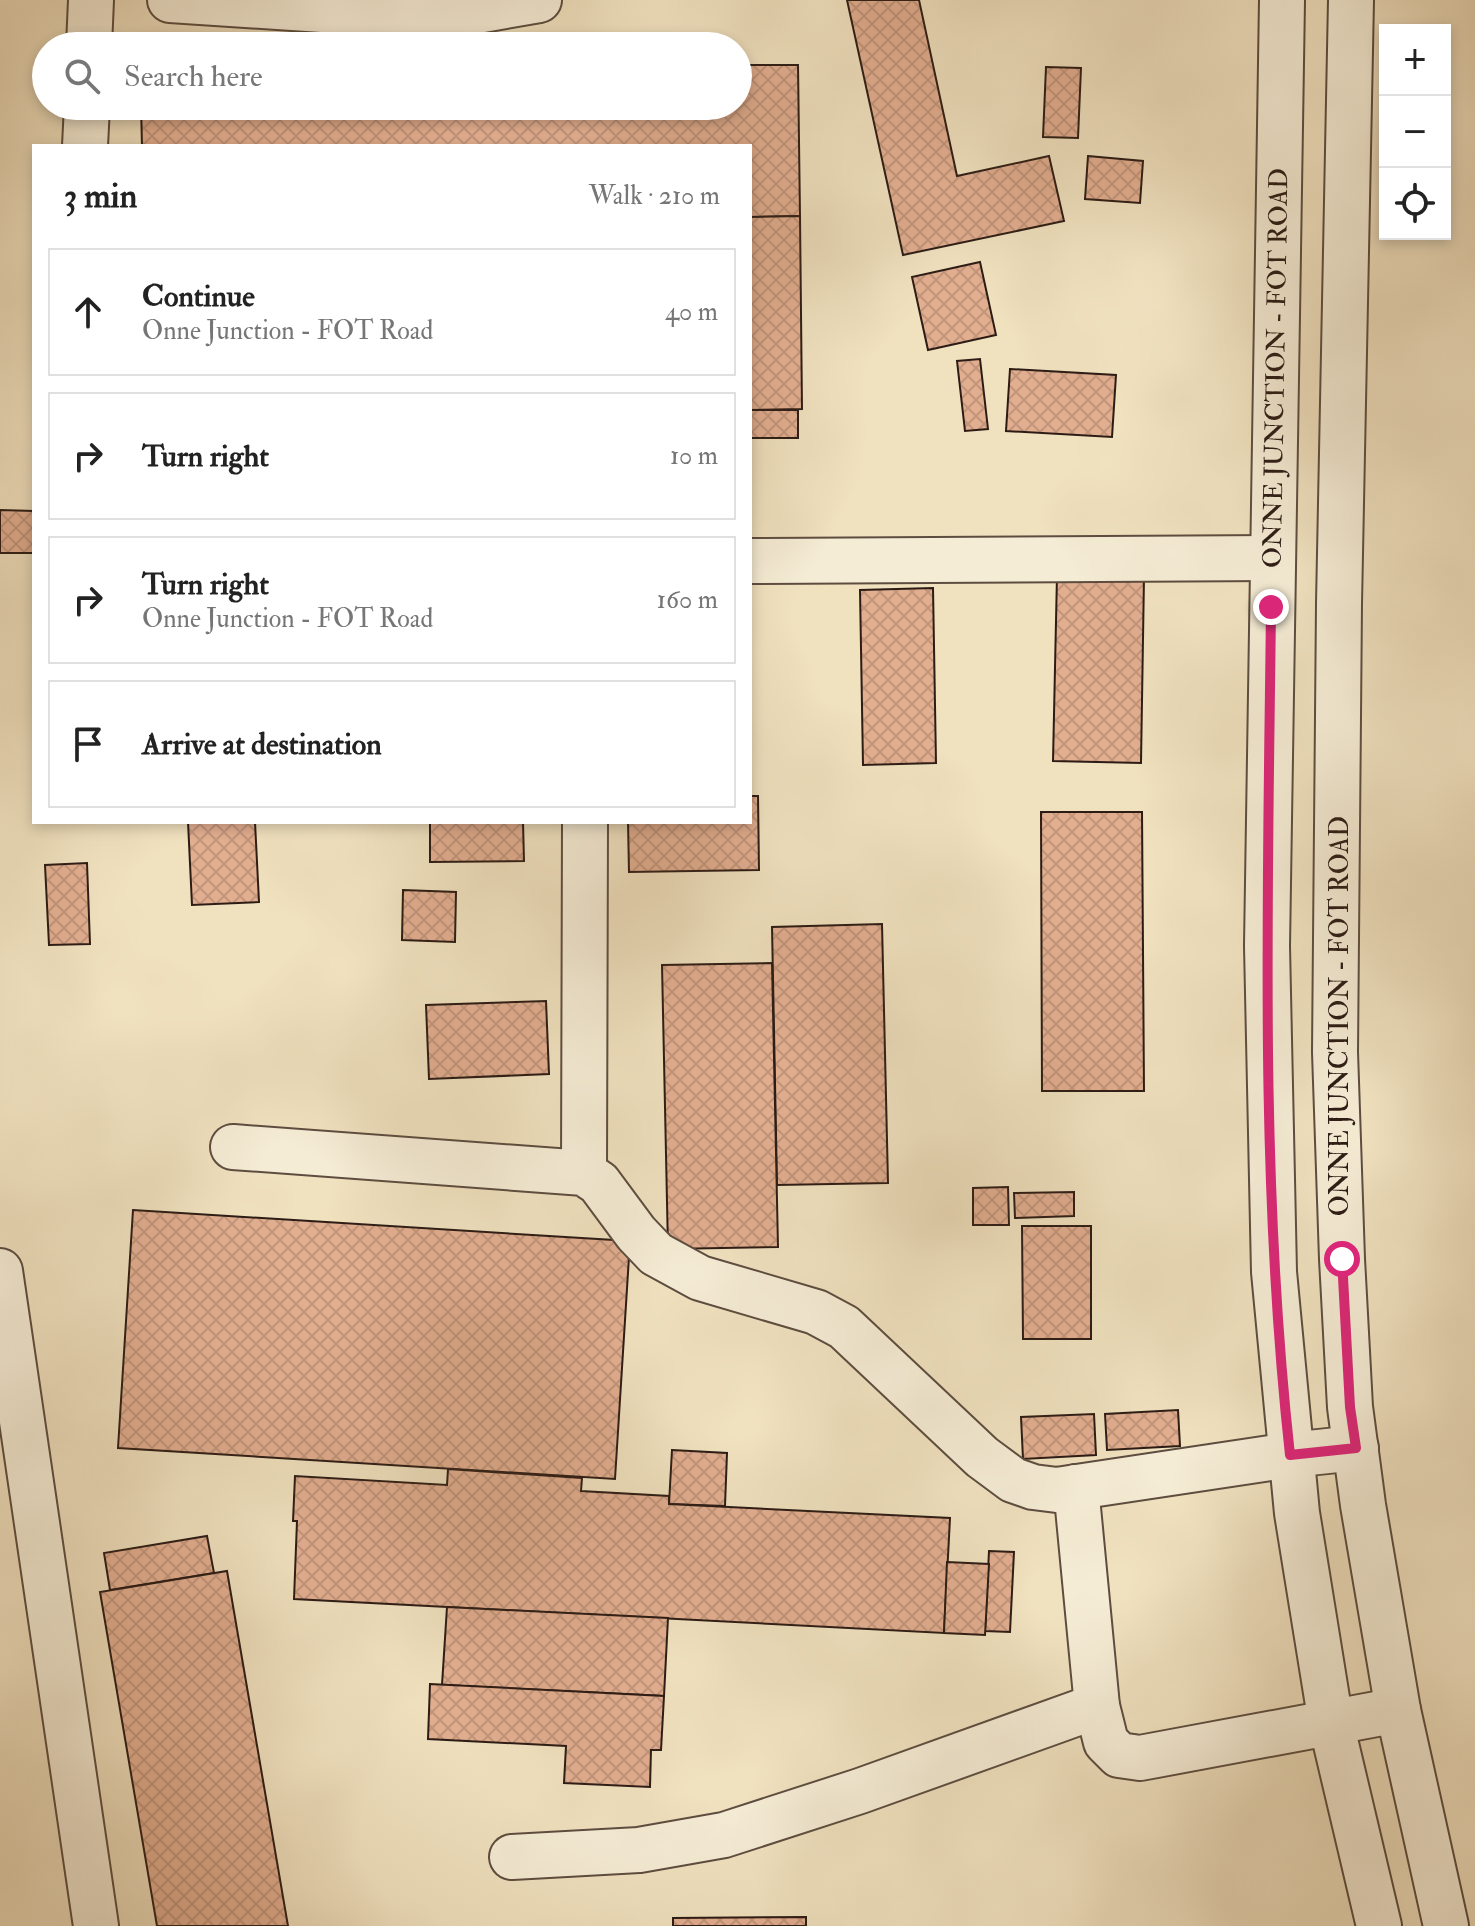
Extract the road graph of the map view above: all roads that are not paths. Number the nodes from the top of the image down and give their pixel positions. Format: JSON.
{"nodes":[{"id":1,"x":91,"y":0,"type":"edge"},
{"id":2,"x":170,"y":0,"type":"edge"},
{"id":3,"x":539,"y":0,"type":"edge"},
{"id":4,"x":1282,"y":0,"type":"edge"},
{"id":5,"x":1351,"y":0,"type":"edge"},
{"id":6,"x":90,"y":32,"type":"edge"},
{"id":7,"x":86,"y":120,"type":"edge"},
{"id":8,"x":85,"y":144,"type":"edge"},
{"id":9,"x":1272,"y":558,"type":"junction"},
{"id":10,"x":752,"y":561,"type":"edge"},
{"id":11,"x":585,"y":824,"type":"edge"},
{"id":12,"x":233,"y":1147,"type":"dead end"},
{"id":13,"x":584,"y":1173,"type":"junction"},
{"id":14,"x":0,"y":1271,"type":"edge"},
{"id":15,"x":1356,"y":1448,"type":"junction"},
{"id":16,"x":1290,"y":1455,"type":"junction"},
{"id":17,"x":1076,"y":1487,"type":"junction"},
{"id":18,"x":1097,"y":1706,"type":"junction"},
{"id":19,"x":1398,"y":1710,"type":"junction"},
{"id":20,"x":1331,"y":1723,"type":"junction"},
{"id":21,"x":512,"y":1857,"type":"dead end"},
{"id":22,"x":96,"y":1926,"type":"edge"},
{"id":23,"x":1379,"y":1926,"type":"edge"},
{"id":24,"x":1446,"y":1926,"type":"edge"}],
"edges":[{"from":1,"to":6,"type":"street"},
{"from":2,"to":3,"type":"street"},
{"from":4,"to":9,"type":"street","name":"ONNE JUNCTION - FOT ROAD"},
{"from":5,"to":15,"type":"street","name":"ONNE JUNCTION - FOT ROAD"},
{"from":7,"to":8,"type":"street"},
{"from":9,"to":10,"type":"street"},
{"from":9,"to":16,"type":"street","name":"ONNE JUNCTION - FOT ROAD"},
{"from":11,"to":13,"type":"street"},
{"from":12,"to":13,"type":"street"},
{"from":13,"to":17,"type":"street"},
{"from":14,"to":22,"type":"street"},
{"from":15,"to":16,"type":"street"},
{"from":15,"to":19,"type":"street","name":"ONNE JUNCTION - FOT ROAD"},
{"from":16,"to":17,"type":"street"},
{"from":16,"to":20,"type":"street","name":"ONNE JUNCTION - FOT ROAD"},
{"from":17,"to":18,"type":"street"},
{"from":18,"to":20,"type":"street"},
{"from":18,"to":21,"type":"street"},
{"from":19,"to":20,"type":"street"},
{"from":19,"to":24,"type":"street","name":"ONNE JUNCTION - FOT ROAD"},
{"from":20,"to":23,"type":"street","name":"ONNE JUNCTION - FOT ROAD"}]}
